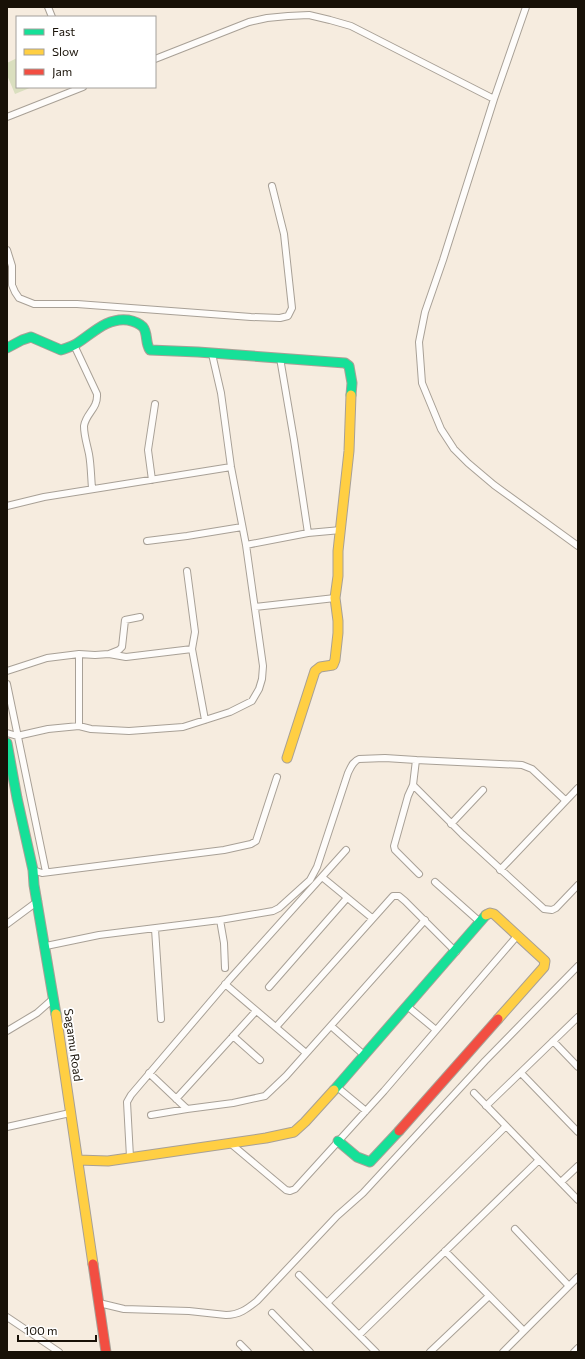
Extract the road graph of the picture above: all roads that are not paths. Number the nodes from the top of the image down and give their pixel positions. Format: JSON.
{"nodes":[{"id":1,"x":526,"y":7,"type":"edge"},
{"id":2,"x":156,"y":59,"type":"edge"},
{"id":3,"x":79,"y":88,"type":"edge"},
{"id":4,"x":494,"y":99,"type":"junction"},
{"id":5,"x":7,"y":117,"type":"edge"},
{"id":6,"x":272,"y":186,"type":"dead end"},
{"id":7,"x":7,"y":250,"type":"edge"},
{"id":8,"x":74,"y":345,"type":"junction"},
{"id":9,"x":7,"y":348,"type":"edge"},
{"id":10,"x":212,"y":354,"type":"junction"},
{"id":11,"x":280,"y":358,"type":"junction"},
{"id":12,"x":155,"y":404,"type":"dead end"},
{"id":13,"x":232,"y":467,"type":"junction"},
{"id":14,"x":152,"y":480,"type":"junction"},
{"id":15,"x":92,"y":488,"type":"junction"},
{"id":16,"x":7,"y":506,"type":"edge"},
{"id":17,"x":242,"y":527,"type":"junction"},
{"id":18,"x":341,"y":530,"type":"junction"},
{"id":19,"x":308,"y":533,"type":"junction"},
{"id":20,"x":147,"y":541,"type":"dead end"},
{"id":21,"x":246,"y":545,"type":"junction"},
{"id":22,"x":578,"y":546,"type":"edge"},
{"id":23,"x":187,"y":571,"type":"dead end"},
{"id":24,"x":334,"y":598,"type":"junction"},
{"id":25,"x":255,"y":607,"type":"junction"},
{"id":26,"x":140,"y":617,"type":"dead end"},
{"id":27,"x":192,"y":649,"type":"junction"},
{"id":28,"x":79,"y":654,"type":"junction"},
{"id":29,"x":110,"y":654,"type":"junction"},
{"id":30,"x":7,"y":671,"type":"edge"},
{"id":31,"x":7,"y":684,"type":"edge"},
{"id":32,"x":205,"y":720,"type":"junction"},
{"id":33,"x":79,"y":726,"type":"junction"},
{"id":34,"x":7,"y":733,"type":"edge"},
{"id":35,"x":17,"y":736,"type":"junction"},
{"id":36,"x":7,"y":743,"type":"edge"},
{"id":37,"x":287,"y":758,"type":"dead end"},
{"id":38,"x":416,"y":760,"type":"junction"},
{"id":39,"x":277,"y":777,"type":"dead end"},
{"id":40,"x":413,"y":785,"type":"junction"},
{"id":41,"x":578,"y":788,"type":"edge"},
{"id":42,"x":482,"y":790,"type":"dead end"},
{"id":43,"x":565,"y":800,"type":"junction"},
{"id":44,"x":451,"y":824,"type":"junction"},
{"id":45,"x":346,"y":850,"type":"dead end"},
{"id":46,"x":33,"y":870,"type":"junction"},
{"id":47,"x":500,"y":870,"type":"junction"},
{"id":48,"x":46,"y":872,"type":"junction"},
{"id":49,"x":419,"y":874,"type":"dead end"},
{"id":50,"x":322,"y":877,"type":"junction"},
{"id":51,"x":436,"y":882,"type":"dead end"},
{"id":52,"x":578,"y":885,"type":"edge"},
{"id":53,"x":347,"y":898,"type":"junction"},
{"id":54,"x":38,"y":901,"type":"junction"},
{"id":55,"x":372,"y":918,"type":"junction"},
{"id":56,"x":220,"y":920,"type":"junction"},
{"id":57,"x":425,"y":920,"type":"junction"},
{"id":58,"x":480,"y":922,"type":"junction"},
{"id":59,"x":7,"y":924,"type":"edge"},
{"id":60,"x":155,"y":929,"type":"junction"},
{"id":61,"x":517,"y":936,"type":"junction"},
{"id":62,"x":46,"y":946,"type":"junction"},
{"id":63,"x":456,"y":952,"type":"junction"},
{"id":64,"x":578,"y":966,"type":"edge"},
{"id":65,"x":225,"y":968,"type":"dead end"},
{"id":66,"x":225,"y":984,"type":"junction"},
{"id":67,"x":269,"y":987,"type":"dead end"},
{"id":68,"x":54,"y":998,"type":"junction"},
{"id":69,"x":408,"y":1006,"type":"junction"},
{"id":70,"x":256,"y":1010,"type":"junction"},
{"id":71,"x":578,"y":1017,"type":"edge"},
{"id":72,"x":161,"y":1019,"type":"dead end"},
{"id":73,"x":330,"y":1026,"type":"junction"},
{"id":74,"x":276,"y":1027,"type":"junction"},
{"id":75,"x":436,"y":1030,"type":"junction"},
{"id":76,"x":7,"y":1031,"type":"edge"},
{"id":77,"x":233,"y":1036,"type":"junction"},
{"id":78,"x":553,"y":1041,"type":"junction"},
{"id":79,"x":306,"y":1053,"type":"junction"},
{"id":80,"x":364,"y":1055,"type":"junction"},
{"id":81,"x":260,"y":1060,"type":"dead end"},
{"id":82,"x":578,"y":1067,"type":"edge"},
{"id":83,"x":149,"y":1073,"type":"junction"},
{"id":84,"x":521,"y":1073,"type":"junction"},
{"id":85,"x":337,"y":1087,"type":"junction"},
{"id":86,"x":474,"y":1093,"type":"dead end"},
{"id":87,"x":176,"y":1099,"type":"junction"},
{"id":88,"x":486,"y":1106,"type":"junction"},
{"id":89,"x":186,"y":1109,"type":"junction"},
{"id":90,"x":366,"y":1111,"type":"junction"},
{"id":91,"x":70,"y":1113,"type":"junction"},
{"id":92,"x":151,"y":1115,"type":"dead end"},
{"id":93,"x":506,"y":1126,"type":"junction"},
{"id":94,"x":7,"y":1127,"type":"edge"},
{"id":95,"x":578,"y":1132,"type":"edge"},
{"id":96,"x":338,"y":1141,"type":"junction"},
{"id":97,"x":230,"y":1143,"type":"junction"},
{"id":98,"x":130,"y":1157,"type":"junction"},
{"id":99,"x":78,"y":1160,"type":"junction"},
{"id":100,"x":539,"y":1160,"type":"junction"},
{"id":101,"x":578,"y":1166,"type":"edge"},
{"id":102,"x":561,"y":1182,"type":"junction"},
{"id":103,"x":578,"y":1200,"type":"edge"},
{"id":104,"x":515,"y":1229,"type":"dead end"},
{"id":105,"x":446,"y":1251,"type":"junction"},
{"id":106,"x":299,"y":1275,"type":"dead end"},
{"id":107,"x":578,"y":1277,"type":"edge"},
{"id":108,"x":569,"y":1286,"type":"junction"},
{"id":109,"x":490,"y":1296,"type":"junction"},
{"id":110,"x":99,"y":1303,"type":"junction"},
{"id":111,"x":327,"y":1303,"type":"junction"},
{"id":112,"x":272,"y":1313,"type":"dead end"},
{"id":113,"x":8,"y":1320,"type":"edge"},
{"id":114,"x":524,"y":1331,"type":"junction"},
{"id":115,"x":359,"y":1335,"type":"junction"},
{"id":116,"x":240,"y":1344,"type":"dead end"},
{"id":117,"x":578,"y":1348,"type":"edge"},
{"id":118,"x":59,"y":1352,"type":"edge"},
{"id":119,"x":106,"y":1352,"type":"edge"},
{"id":120,"x":248,"y":1352,"type":"edge"},
{"id":121,"x":310,"y":1352,"type":"edge"},
{"id":122,"x":376,"y":1352,"type":"edge"},
{"id":123,"x":430,"y":1352,"type":"edge"},
{"id":124,"x":503,"y":1352,"type":"edge"},
{"id":125,"x":574,"y":1352,"type":"edge"}],
"edges":[{"from":1,"to":4,"type":"street"},
{"from":2,"to":4,"type":"street"},
{"from":3,"to":5,"type":"street"},
{"from":4,"to":22,"type":"street"},
{"from":6,"to":7,"type":"street"},
{"from":8,"to":9,"type":"main road"},
{"from":8,"to":10,"type":"main road"},
{"from":8,"to":15,"type":"street"},
{"from":10,"to":11,"type":"main road"},
{"from":10,"to":13,"type":"street"},
{"from":11,"to":18,"type":"main road"},
{"from":11,"to":19,"type":"street"},
{"from":12,"to":14,"type":"street"},
{"from":13,"to":14,"type":"street"},
{"from":13,"to":17,"type":"street"},
{"from":14,"to":15,"type":"street"},
{"from":15,"to":16,"type":"street"},
{"from":17,"to":20,"type":"street"},
{"from":17,"to":21,"type":"street"},
{"from":18,"to":19,"type":"street"},
{"from":18,"to":24,"type":"main road"},
{"from":19,"to":21,"type":"street"},
{"from":21,"to":25,"type":"street"},
{"from":23,"to":27,"type":"street"},
{"from":24,"to":25,"type":"street"},
{"from":24,"to":37,"type":"main road"},
{"from":25,"to":32,"type":"street"},
{"from":26,"to":29,"type":"street"},
{"from":27,"to":29,"type":"street"},
{"from":27,"to":32,"type":"street"},
{"from":28,"to":29,"type":"street"},
{"from":28,"to":30,"type":"street"},
{"from":28,"to":33,"type":"street"},
{"from":31,"to":35,"type":"street"},
{"from":32,"to":33,"type":"street"},
{"from":33,"to":35,"type":"street"},
{"from":34,"to":35,"type":"street"},
{"from":35,"to":48,"type":"street"},
{"from":36,"to":46,"type":"main road","name":"Sagamu Road"},
{"from":38,"to":40,"type":"street"},
{"from":38,"to":43,"type":"street"},
{"from":38,"to":56,"type":"street"},
{"from":39,"to":48,"type":"street"},
{"from":40,"to":44,"type":"street"},
{"from":40,"to":49,"type":"street"},
{"from":41,"to":43,"type":"street"},
{"from":42,"to":44,"type":"street"},
{"from":43,"to":47,"type":"street"},
{"from":44,"to":47,"type":"street"},
{"from":45,"to":50,"type":"street"},
{"from":46,"to":48,"type":"street"},
{"from":46,"to":54,"type":"main road","name":"Sagamu Road"},
{"from":47,"to":52,"type":"street"},
{"from":50,"to":53,"type":"street"},
{"from":50,"to":66,"type":"street"},
{"from":51,"to":58,"type":"street"},
{"from":53,"to":55,"type":"street"},
{"from":53,"to":67,"type":"street"},
{"from":54,"to":59,"type":"street"},
{"from":54,"to":62,"type":"main road","name":"Sagamu Road"},
{"from":55,"to":57,"type":"street"},
{"from":55,"to":74,"type":"street"},
{"from":56,"to":60,"type":"street"},
{"from":56,"to":65,"type":"street"},
{"from":57,"to":63,"type":"street"},
{"from":57,"to":73,"type":"street"},
{"from":58,"to":61,"type":"main road"},
{"from":58,"to":63,"type":"main road"},
{"from":60,"to":62,"type":"street"},
{"from":60,"to":72,"type":"street"},
{"from":61,"to":75,"type":"street"},
{"from":61,"to":96,"type":"main road"},
{"from":62,"to":68,"type":"main road","name":"Sagamu Road"},
{"from":63,"to":69,"type":"main road"},
{"from":64,"to":110,"type":"street"},
{"from":66,"to":70,"type":"street"},
{"from":66,"to":83,"type":"street"},
{"from":68,"to":76,"type":"street"},
{"from":68,"to":91,"type":"main road","name":"Sagamu Road"},
{"from":69,"to":75,"type":"street"},
{"from":69,"to":80,"type":"main road"},
{"from":70,"to":74,"type":"street"},
{"from":70,"to":77,"type":"street"},
{"from":71,"to":78,"type":"street"},
{"from":73,"to":79,"type":"street"},
{"from":73,"to":80,"type":"street"},
{"from":74,"to":79,"type":"street"},
{"from":75,"to":90,"type":"street"},
{"from":77,"to":81,"type":"street"},
{"from":77,"to":87,"type":"street"},
{"from":78,"to":82,"type":"street"},
{"from":78,"to":84,"type":"street"},
{"from":79,"to":89,"type":"street"},
{"from":80,"to":85,"type":"main road"},
{"from":83,"to":87,"type":"street"},
{"from":83,"to":98,"type":"street"},
{"from":84,"to":88,"type":"street"},
{"from":84,"to":95,"type":"street"},
{"from":85,"to":90,"type":"street"},
{"from":85,"to":97,"type":"main road"},
{"from":86,"to":88,"type":"street"},
{"from":87,"to":89,"type":"street"},
{"from":88,"to":93,"type":"street"},
{"from":89,"to":92,"type":"street"},
{"from":90,"to":96,"type":"street"},
{"from":91,"to":94,"type":"street"},
{"from":91,"to":99,"type":"main road","name":"Sagamu Road"},
{"from":93,"to":100,"type":"street"},
{"from":93,"to":111,"type":"street"},
{"from":96,"to":97,"type":"street"},
{"from":97,"to":98,"type":"main road"},
{"from":98,"to":99,"type":"main road"},
{"from":99,"to":110,"type":"main road","name":"Sagamu Road"},
{"from":100,"to":102,"type":"street"},
{"from":100,"to":105,"type":"street"},
{"from":101,"to":102,"type":"street"},
{"from":102,"to":103,"type":"street"},
{"from":104,"to":108,"type":"street"},
{"from":105,"to":109,"type":"street"},
{"from":105,"to":115,"type":"street"},
{"from":106,"to":111,"type":"street"},
{"from":107,"to":108,"type":"street"},
{"from":108,"to":114,"type":"street"},
{"from":109,"to":114,"type":"street"},
{"from":109,"to":123,"type":"street"},
{"from":110,"to":119,"type":"main road","name":"Sagamu Road"},
{"from":111,"to":115,"type":"street"},
{"from":112,"to":121,"type":"street"},
{"from":113,"to":118,"type":"street"},
{"from":114,"to":124,"type":"street"},
{"from":115,"to":122,"type":"street"},
{"from":116,"to":120,"type":"street"},
{"from":117,"to":125,"type":"street"}]}
